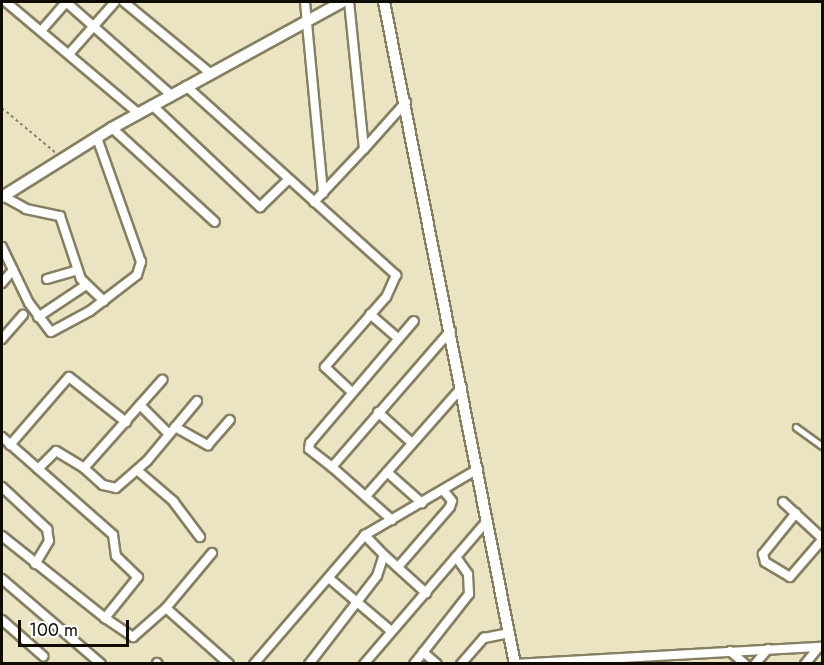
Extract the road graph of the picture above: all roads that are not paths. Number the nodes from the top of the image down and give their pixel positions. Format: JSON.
{"nodes":[{"id":1,"x":6,"y":2,"type":"edge"},
{"id":2,"x":66,"y":2,"type":"edge"},
{"id":3,"x":115,"y":2,"type":"edge"},
{"id":4,"x":124,"y":2,"type":"edge"},
{"id":5,"x":304,"y":2,"type":"edge"},
{"id":6,"x":342,"y":2,"type":"edge"},
{"id":7,"x":349,"y":2,"type":"edge"},
{"id":8,"x":384,"y":2,"type":"edge"},
{"id":9,"x":307,"y":21,"type":"junction"},
{"id":10,"x":94,"y":25,"type":"junction"},
{"id":11,"x":41,"y":31,"type":"junction"},
{"id":12,"x":69,"y":54,"type":"junction"},
{"id":13,"x":209,"y":72,"type":"junction"},
{"id":14,"x":186,"y":86,"type":"junction"},
{"id":15,"x":171,"y":95,"type":"junction"},
{"id":16,"x":406,"y":102,"type":"junction"},
{"id":17,"x":152,"y":105,"type":"junction"},
{"id":18,"x":138,"y":113,"type":"junction"},
{"id":19,"x":112,"y":128,"type":"junction"},
{"id":20,"x":97,"y":138,"type":"junction"},
{"id":21,"x":364,"y":149,"type":"junction"},
{"id":22,"x":288,"y":180,"type":"junction"},
{"id":23,"x":323,"y":193,"type":"junction"},
{"id":24,"x":2,"y":196,"type":"edge"},
{"id":25,"x":314,"y":202,"type":"junction"},
{"id":26,"x":215,"y":222,"type":"dead end"},
{"id":27,"x":2,"y":247,"type":"edge"},
{"id":28,"x":13,"y":270,"type":"junction"},
{"id":29,"x":78,"y":270,"type":"junction"},
{"id":30,"x":47,"y":279,"type":"dead end"},
{"id":31,"x":2,"y":283,"type":"edge"},
{"id":32,"x":86,"y":285,"type":"junction"},
{"id":33,"x":104,"y":301,"type":"junction"},
{"id":34,"x":370,"y":314,"type":"junction"},
{"id":35,"x":23,"y":315,"type":"dead end"},
{"id":36,"x":38,"y":318,"type":"junction"},
{"id":37,"x":414,"y":321,"type":"dead end"},
{"id":38,"x":451,"y":330,"type":"junction"},
{"id":39,"x":398,"y":338,"type":"junction"},
{"id":40,"x":2,"y":339,"type":"edge"},
{"id":41,"x":162,"y":380,"type":"dead end"},
{"id":42,"x":462,"y":387,"type":"junction"},
{"id":43,"x":351,"y":391,"type":"junction"},
{"id":44,"x":197,"y":401,"type":"dead end"},
{"id":45,"x":140,"y":405,"type":"junction"},
{"id":46,"x":378,"y":412,"type":"junction"},
{"id":47,"x":230,"y":420,"type":"dead end"},
{"id":48,"x":126,"y":422,"type":"junction"},
{"id":49,"x":796,"y":428,"type":"dead end"},
{"id":50,"x":172,"y":430,"type":"junction"},
{"id":51,"x":2,"y":437,"type":"edge"},
{"id":52,"x":412,"y":443,"type":"junction"},
{"id":53,"x":10,"y":445,"type":"junction"},
{"id":54,"x":822,"y":446,"type":"edge"},
{"id":55,"x":332,"y":467,"type":"junction"},
{"id":56,"x":84,"y":468,"type":"junction"},
{"id":57,"x":38,"y":469,"type":"junction"},
{"id":58,"x":478,"y":469,"type":"junction"},
{"id":59,"x":137,"y":470,"type":"junction"},
{"id":60,"x":387,"y":472,"type":"junction"},
{"id":61,"x":2,"y":487,"type":"edge"},
{"id":62,"x":443,"y":490,"type":"junction"},
{"id":63,"x":366,"y":496,"type":"junction"},
{"id":64,"x":783,"y":501,"type":"dead end"},
{"id":65,"x":422,"y":502,"type":"junction"},
{"id":66,"x":796,"y":513,"type":"junction"},
{"id":67,"x":392,"y":520,"type":"junction"},
{"id":68,"x":487,"y":521,"type":"junction"},
{"id":69,"x":365,"y":535,"type":"junction"},
{"id":70,"x":2,"y":536,"type":"edge"},
{"id":71,"x":200,"y":537,"type":"dead end"},
{"id":72,"x":822,"y":539,"type":"edge"},
{"id":73,"x":212,"y":553,"type":"dead end"},
{"id":74,"x":384,"y":555,"type":"junction"},
{"id":75,"x":456,"y":557,"type":"junction"},
{"id":76,"x":35,"y":564,"type":"junction"},
{"id":77,"x":398,"y":567,"type":"junction"},
{"id":78,"x":2,"y":579,"type":"edge"},
{"id":79,"x":330,"y":579,"type":"junction"},
{"id":80,"x":426,"y":592,"type":"junction"},
{"id":81,"x":360,"y":602,"type":"junction"},
{"id":82,"x":166,"y":608,"type":"junction"},
{"id":83,"x":105,"y":618,"type":"junction"},
{"id":84,"x":2,"y":620,"type":"edge"},
{"id":85,"x":391,"y":631,"type":"junction"},
{"id":86,"x":510,"y":633,"type":"junction"},
{"id":87,"x":820,"y":647,"type":"edge"},
{"id":88,"x":768,"y":649,"type":"junction"},
{"id":89,"x":730,"y":651,"type":"junction"},
{"id":90,"x":423,"y":652,"type":"junction"},
{"id":91,"x":43,"y":656,"type":"dead end"},
{"id":92,"x":652,"y":659,"type":"edge"},
{"id":93,"x":101,"y":663,"type":"edge"},
{"id":94,"x":229,"y":663,"type":"edge"},
{"id":95,"x":254,"y":663,"type":"edge"},
{"id":96,"x":309,"y":663,"type":"edge"},
{"id":97,"x":364,"y":663,"type":"edge"},
{"id":98,"x":414,"y":663,"type":"edge"},
{"id":99,"x":437,"y":663,"type":"edge"},
{"id":100,"x":461,"y":663,"type":"edge"},
{"id":101,"x":515,"y":663,"type":"edge"},
{"id":102,"x":745,"y":663,"type":"edge"},
{"id":103,"x":755,"y":663,"type":"edge"},
{"id":104,"x":805,"y":663,"type":"edge"}],
"edges":[{"from":1,"to":11,"type":"street"},
{"from":2,"to":10,"type":"street"},
{"from":2,"to":11,"type":"street"},
{"from":3,"to":10,"type":"street"},
{"from":4,"to":13,"type":"street"},
{"from":5,"to":9,"type":"street"},
{"from":6,"to":9,"type":"street"},
{"from":7,"to":21,"type":"street"},
{"from":8,"to":16,"type":"street"},
{"from":9,"to":13,"type":"street"},
{"from":9,"to":23,"type":"street"},
{"from":10,"to":12,"type":"street"},
{"from":10,"to":15,"type":"street"},
{"from":11,"to":12,"type":"street"},
{"from":12,"to":18,"type":"street"},
{"from":13,"to":14,"type":"street"},
{"from":14,"to":15,"type":"street"},
{"from":14,"to":22,"type":"street"},
{"from":15,"to":17,"type":"street"},
{"from":16,"to":21,"type":"street"},
{"from":16,"to":38,"type":"street"},
{"from":17,"to":18,"type":"street"},
{"from":17,"to":22,"type":"street"},
{"from":18,"to":19,"type":"street"},
{"from":19,"to":20,"type":"street"},
{"from":19,"to":26,"type":"street"},
{"from":20,"to":24,"type":"street"},
{"from":20,"to":33,"type":"street"},
{"from":21,"to":23,"type":"street"},
{"from":22,"to":25,"type":"street"},
{"from":23,"to":25,"type":"street"},
{"from":24,"to":29,"type":"street"},
{"from":25,"to":34,"type":"street"},
{"from":27,"to":28,"type":"street"},
{"from":28,"to":31,"type":"street"},
{"from":28,"to":36,"type":"street"},
{"from":29,"to":30,"type":"street"},
{"from":29,"to":32,"type":"street"},
{"from":32,"to":33,"type":"street"},
{"from":32,"to":36,"type":"street"},
{"from":33,"to":36,"type":"street"},
{"from":34,"to":39,"type":"street"},
{"from":34,"to":43,"type":"street"},
{"from":35,"to":40,"type":"street"},
{"from":37,"to":39,"type":"street"},
{"from":38,"to":42,"type":"street"},
{"from":38,"to":46,"type":"street"},
{"from":39,"to":43,"type":"street"},
{"from":41,"to":45,"type":"street"},
{"from":42,"to":52,"type":"street"},
{"from":42,"to":58,"type":"street"},
{"from":43,"to":55,"type":"street"},
{"from":44,"to":50,"type":"street"},
{"from":45,"to":48,"type":"street"},
{"from":45,"to":50,"type":"street"},
{"from":46,"to":52,"type":"street"},
{"from":46,"to":55,"type":"street"},
{"from":47,"to":50,"type":"street"},
{"from":48,"to":53,"type":"street"},
{"from":48,"to":56,"type":"street"},
{"from":49,"to":54,"type":"lane"},
{"from":50,"to":59,"type":"street"},
{"from":51,"to":53,"type":"street"},
{"from":52,"to":60,"type":"street"},
{"from":53,"to":57,"type":"street"},
{"from":55,"to":63,"type":"street"},
{"from":56,"to":57,"type":"street"},
{"from":56,"to":59,"type":"street"},
{"from":57,"to":83,"type":"street"},
{"from":58,"to":62,"type":"street"},
{"from":58,"to":68,"type":"street"},
{"from":59,"to":71,"type":"street"},
{"from":60,"to":63,"type":"street"},
{"from":60,"to":65,"type":"street"},
{"from":61,"to":76,"type":"street"},
{"from":62,"to":65,"type":"street"},
{"from":62,"to":77,"type":"street"},
{"from":63,"to":67,"type":"street"},
{"from":64,"to":66,"type":"street"},
{"from":65,"to":67,"type":"street"},
{"from":66,"to":72,"type":"street"},
{"from":66,"to":72,"type":"street"},
{"from":67,"to":69,"type":"street"},
{"from":68,"to":75,"type":"street"},
{"from":68,"to":86,"type":"street"},
{"from":69,"to":74,"type":"street"},
{"from":69,"to":79,"type":"street"},
{"from":70,"to":76,"type":"street"},
{"from":73,"to":82,"type":"street"},
{"from":74,"to":77,"type":"street"},
{"from":74,"to":81,"type":"street"},
{"from":75,"to":80,"type":"street"},
{"from":75,"to":90,"type":"street"},
{"from":76,"to":83,"type":"street"},
{"from":77,"to":80,"type":"street"},
{"from":78,"to":93,"type":"street"},
{"from":79,"to":81,"type":"street"},
{"from":79,"to":95,"type":"street"},
{"from":80,"to":85,"type":"street"},
{"from":81,"to":85,"type":"street"},
{"from":81,"to":96,"type":"street"},
{"from":82,"to":83,"type":"street"},
{"from":82,"to":94,"type":"street"},
{"from":84,"to":91,"type":"street"},
{"from":85,"to":97,"type":"street"},
{"from":86,"to":100,"type":"street"},
{"from":86,"to":101,"type":"street"},
{"from":87,"to":88,"type":"street"},
{"from":87,"to":104,"type":"street"},
{"from":88,"to":89,"type":"street"},
{"from":88,"to":103,"type":"street"},
{"from":89,"to":92,"type":"street"},
{"from":89,"to":102,"type":"street"},
{"from":90,"to":98,"type":"street"},
{"from":90,"to":99,"type":"street"},
{"from":92,"to":101,"type":"street"}]}
